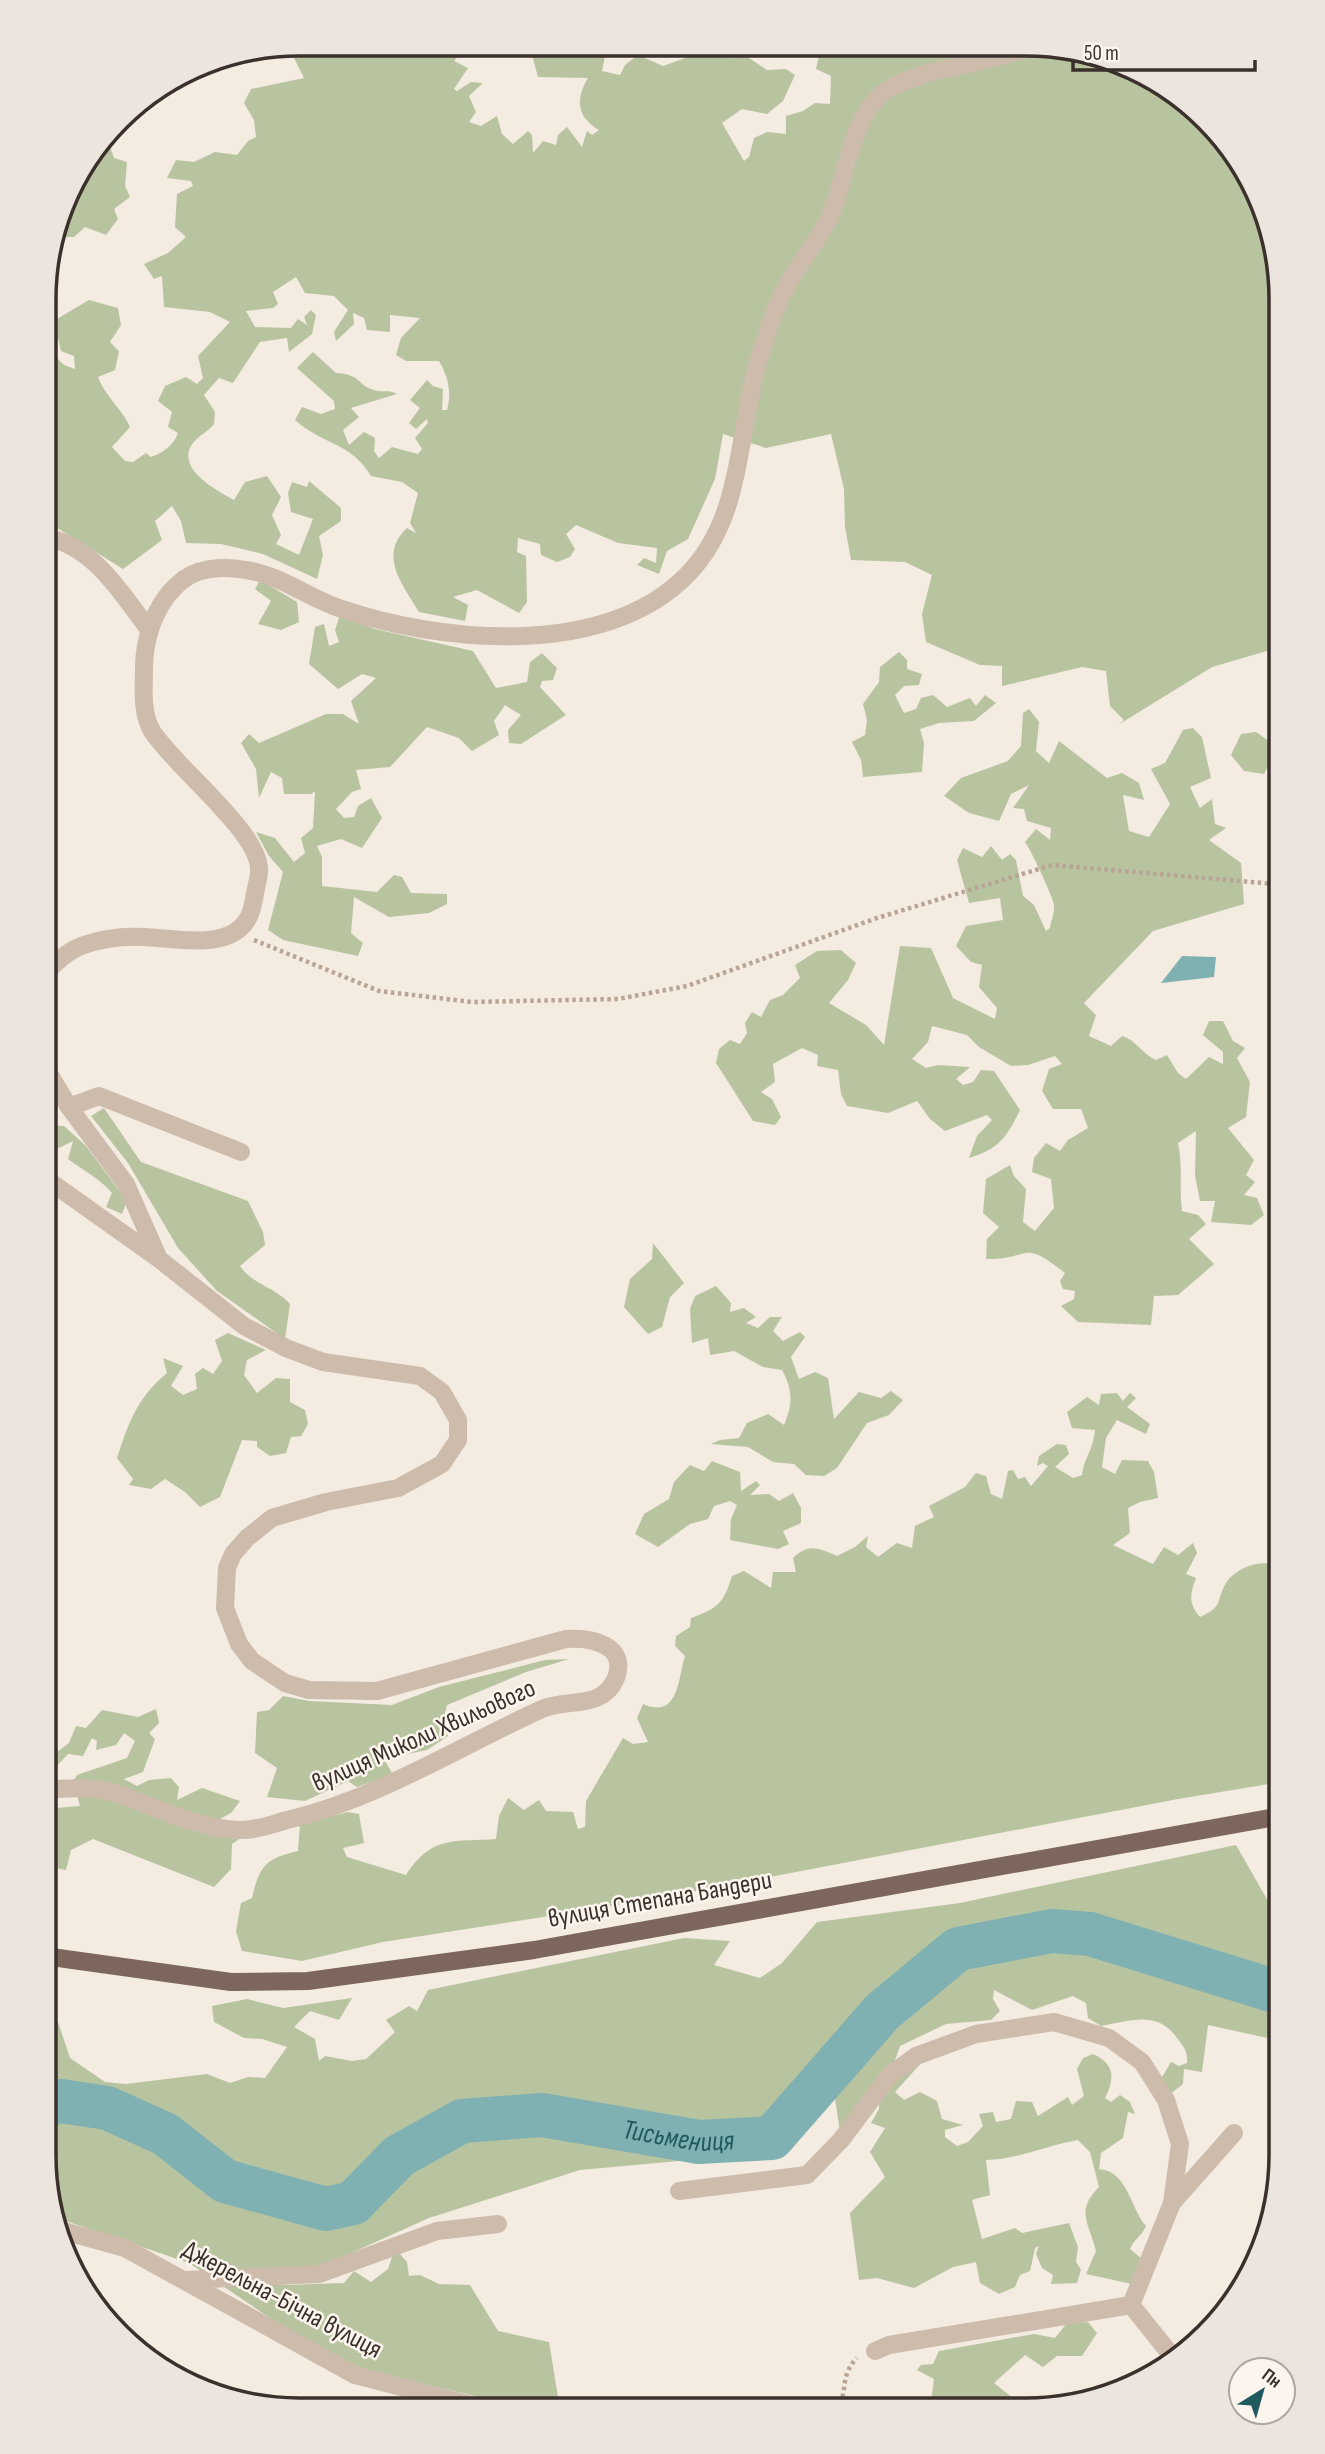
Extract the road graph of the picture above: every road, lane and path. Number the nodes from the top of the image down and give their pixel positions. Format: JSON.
{"nodes":[{"id":1,"x":1006,"y":56,"type":"edge"},
{"id":2,"x":56,"y":539,"type":"edge"},
{"id":3,"x":149,"y":630,"type":"junction"},
{"id":4,"x":1269,"y":883,"type":"edge"},
{"id":5,"x":237,"y":933,"type":"junction"},
{"id":6,"x":56,"y":962,"type":"edge"},
{"id":7,"x":56,"y":1085,"type":"edge"},
{"id":8,"x":69,"y":1107,"type":"junction"},
{"id":9,"x":241,"y":1152,"type":"dead end"},
{"id":10,"x":56,"y":1186,"type":"edge"},
{"id":11,"x":159,"y":1259,"type":"junction"},
{"id":12,"x":56,"y":1791,"type":"edge"},
{"id":13,"x":1268,"y":1818,"type":"edge"},
{"id":14,"x":56,"y":1958,"type":"edge"},
{"id":15,"x":1234,"y":2133,"type":"dead end"},
{"id":16,"x":679,"y":2191,"type":"dead end"},
{"id":17,"x":1172,"y":2203,"type":"junction"},
{"id":18,"x":498,"y":2224,"type":"dead end"},
{"id":19,"x":69,"y":2233,"type":"edge"},
{"id":20,"x":187,"y":2280,"type":"junction"},
{"id":21,"x":1131,"y":2305,"type":"junction"},
{"id":22,"x":875,"y":2351,"type":"joint"},
{"id":23,"x":1168,"y":2352,"type":"edge"},
{"id":24,"x":444,"y":2398,"type":"edge"},
{"id":25,"x":845,"y":2398,"type":"edge"}],
"edges":[{"from":1,"to":3,"type":"street"},
{"from":2,"to":3,"type":"street"},
{"from":3,"to":5,"type":"street"},
{"from":4,"to":5,"type":"path"},
{"from":5,"to":6,"type":"street"},
{"from":7,"to":8,"type":"street","name":"вулиця Миколи Хвильового"},
{"from":8,"to":9,"type":"street"},
{"from":8,"to":11,"type":"street","name":"вулиця Миколи Хвильового"},
{"from":10,"to":11,"type":"street"},
{"from":11,"to":12,"type":"street","name":"вулиця Миколи Хвильового"},
{"from":13,"to":14,"type":"main road","name":"вулиця Степана Бандери"},
{"from":15,"to":17,"type":"street"},
{"from":16,"to":17,"type":"street"},
{"from":17,"to":21,"type":"street"},
{"from":18,"to":20,"type":"street"},
{"from":19,"to":20,"type":"street","name":"Джерельна-Бічна вулиця"},
{"from":20,"to":24,"type":"street","name":"Джерельна-Бічна вулиця"},
{"from":21,"to":22,"type":"street"},
{"from":21,"to":23,"type":"street"},
{"from":22,"to":25,"type":"path"}]}
